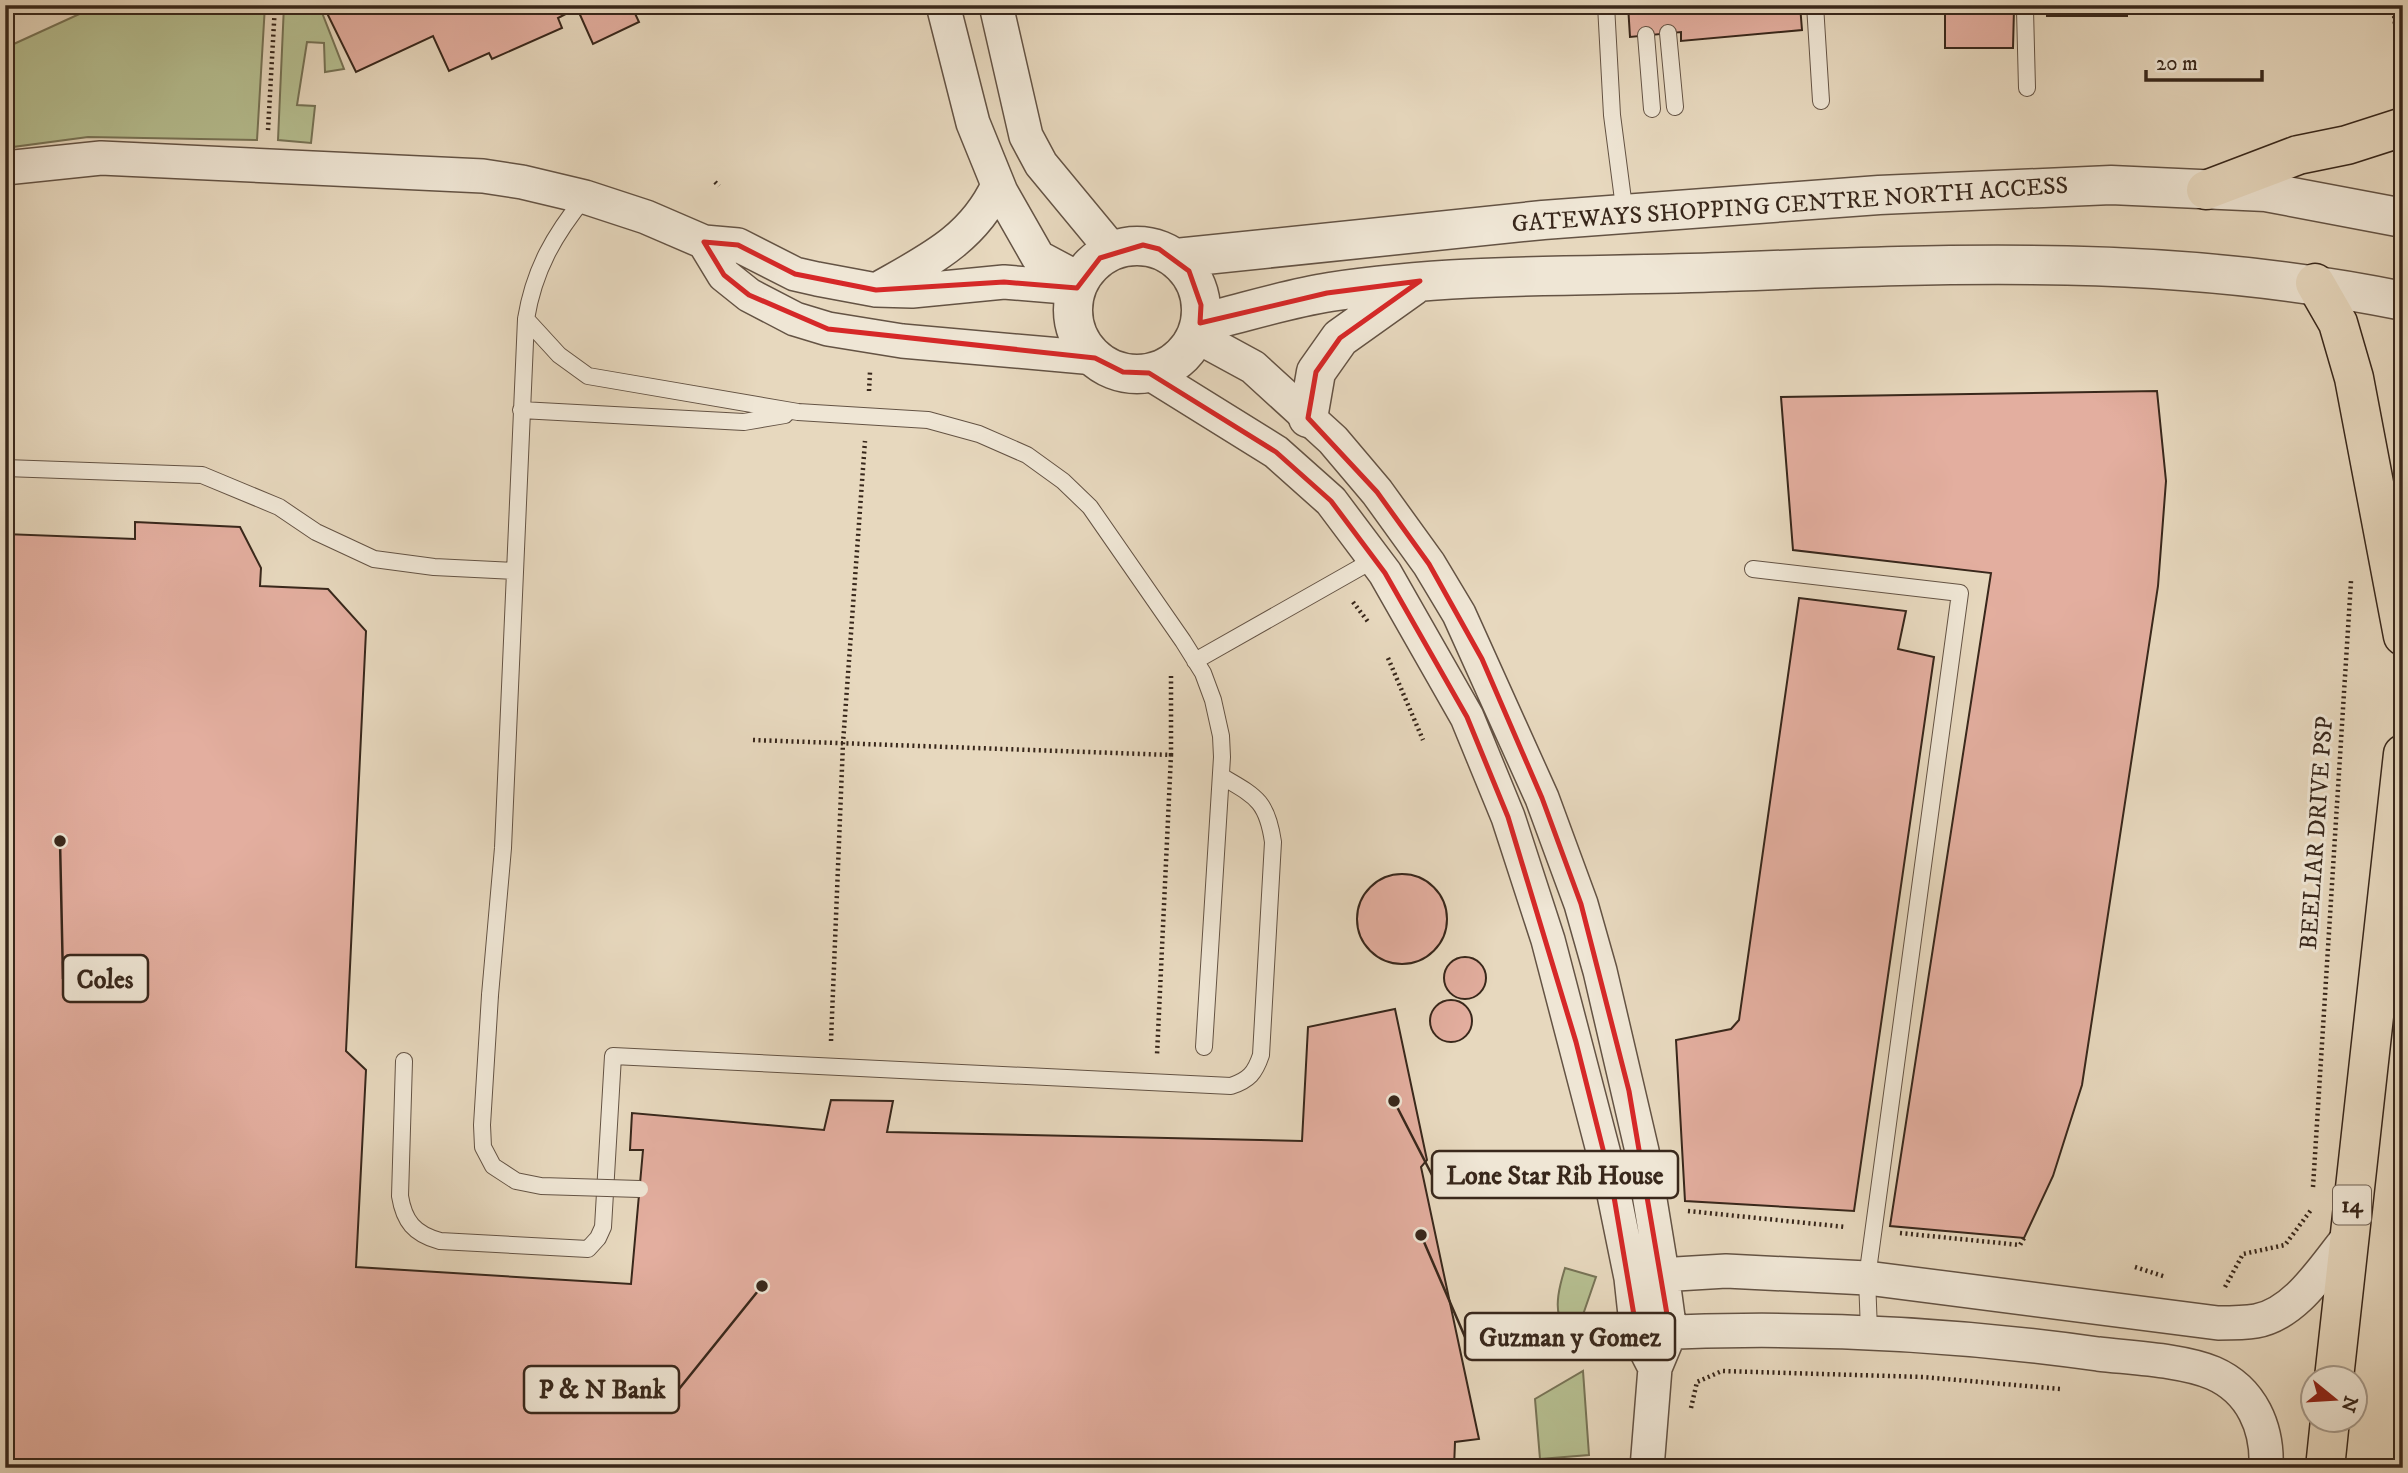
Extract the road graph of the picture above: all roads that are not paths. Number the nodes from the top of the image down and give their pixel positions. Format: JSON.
{"nodes":[{"id":1,"x":943,"y":5,"type":"edge"},
{"id":2,"x":996,"y":5,"type":"edge"},
{"id":3,"x":1606,"y":5,"type":"edge"},
{"id":4,"x":1815,"y":5,"type":"edge"},
{"id":5,"x":2025,"y":10,"type":"dead end"},
{"id":6,"x":1668,"y":33,"type":"dead end"},
{"id":7,"x":1646,"y":35,"type":"dead end"},
{"id":8,"x":2027,"y":88,"type":"dead end"},
{"id":9,"x":1821,"y":101,"type":"dead end"},
{"id":10,"x":1675,"y":107,"type":"dead end"},
{"id":11,"x":1653,"y":109,"type":"dead end"},
{"id":12,"x":2403,"y":127,"type":"edge"},
{"id":13,"x":5,"y":168,"type":"edge"},
{"id":14,"x":998,"y":185,"type":"junction"},
{"id":15,"x":2206,"y":190,"type":"junction"},
{"id":16,"x":584,"y":197,"type":"junction"},
{"id":17,"x":1625,"y":215,"type":"junction"},
{"id":18,"x":2403,"y":218,"type":"edge"},
{"id":19,"x":704,"y":242,"type":"junction"},
{"id":20,"x":1113,"y":251,"type":"junction"},
{"id":21,"x":1176,"y":258,"type":"junction"},
{"id":22,"x":1420,"y":281,"type":"junction"},
{"id":23,"x":2315,"y":283,"type":"junction"},
{"id":24,"x":1079,"y":284,"type":"junction"},
{"id":25,"x":876,"y":290,"type":"junction"},
{"id":26,"x":2403,"y":302,"type":"edge"},
{"id":27,"x":526,"y":319,"type":"junction"},
{"id":28,"x":1198,"y":330,"type":"junction"},
{"id":29,"x":1095,"y":358,"type":"junction"},
{"id":30,"x":1149,"y":373,"type":"junction"},
{"id":31,"x":521,"y":411,"type":"junction"},
{"id":32,"x":798,"y":412,"type":"junction"},
{"id":33,"x":1307,"y":418,"type":"junction"},
{"id":34,"x":5,"y":468,"type":"edge"},
{"id":35,"x":1375,"y":559,"type":"junction"},
{"id":36,"x":1753,"y":569,"type":"dead end"},
{"id":37,"x":514,"y":570,"type":"junction"},
{"id":38,"x":2403,"y":636,"type":"edge"},
{"id":39,"x":1195,"y":661,"type":"junction"},
{"id":40,"x":2403,"y":754,"type":"edge"},
{"id":41,"x":1221,"y":776,"type":"junction"},
{"id":42,"x":1204,"y":1047,"type":"dead end"},
{"id":43,"x":404,"y":1060,"type":"dead end"},
{"id":44,"x":640,"y":1189,"type":"dead end"},
{"id":45,"x":2348,"y":1238,"type":"junction"},
{"id":46,"x":1646,"y":1276,"type":"junction"},
{"id":47,"x":1867,"y":1278,"type":"junction"},
{"id":48,"x":1869,"y":1331,"type":"junction"},
{"id":49,"x":1670,"y":1332,"type":"junction"},
{"id":50,"x":1637,"y":1333,"type":"junction"},
{"id":51,"x":2335,"y":1364,"type":"edge"},
{"id":52,"x":1655,"y":1368,"type":"junction"},
{"id":53,"x":2329,"y":1434,"type":"edge"},
{"id":54,"x":1647,"y":1468,"type":"edge"},
{"id":55,"x":2266,"y":1468,"type":"edge"},
{"id":56,"x":2325,"y":1468,"type":"edge"}],
"edges":[{"from":1,"to":14,"type":"street"},
{"from":2,"to":20,"type":"street"},
{"from":3,"to":17,"type":"lane"},
{"from":4,"to":9,"type":"lane"},
{"from":5,"to":8,"type":"lane"},
{"from":6,"to":10,"type":"lane"},
{"from":7,"to":11,"type":"lane"},
{"from":12,"to":15,"type":"highway"},
{"from":13,"to":16,"type":"street"},
{"from":14,"to":24,"type":"street"},
{"from":14,"to":25,"type":"street"},
{"from":15,"to":17,"type":"street","name":"GATEWAYS SHOPPING CENTRE NORTH ACCESS"},
{"from":15,"to":18,"type":"street","name":"GATEWAYS SHOPPING CENTRE NORTH ACCESS"},
{"from":16,"to":19,"type":"street"},
{"from":16,"to":27,"type":"lane"},
{"from":17,"to":21,"type":"street","name":"GATEWAYS SHOPPING CENTRE NORTH ACCESS"},
{"from":19,"to":25,"type":"street"},
{"from":19,"to":29,"type":"street"},
{"from":20,"to":21,"type":"street"},
{"from":20,"to":24,"type":"street"},
{"from":21,"to":28,"type":"street"},
{"from":22,"to":23,"type":"street"},
{"from":22,"to":28,"type":"street"},
{"from":22,"to":33,"type":"street"},
{"from":23,"to":26,"type":"street"},
{"from":23,"to":38,"type":"highway"},
{"from":24,"to":25,"type":"street"},
{"from":24,"to":29,"type":"street"},
{"from":27,"to":31,"type":"lane"},
{"from":27,"to":32,"type":"lane"},
{"from":28,"to":30,"type":"street"},
{"from":28,"to":33,"type":"street"},
{"from":29,"to":30,"type":"street"},
{"from":30,"to":35,"type":"street"},
{"from":31,"to":32,"type":"lane"},
{"from":31,"to":37,"type":"lane"},
{"from":32,"to":39,"type":"lane"},
{"from":33,"to":46,"type":"street"},
{"from":34,"to":37,"type":"lane"},
{"from":35,"to":39,"type":"lane"},
{"from":35,"to":46,"type":"street"},
{"from":36,"to":47,"type":"lane"},
{"from":37,"to":44,"type":"lane","bridge":true},
{"from":39,"to":41,"type":"lane"},
{"from":40,"to":45,"type":"highway","number":"14"},
{"from":41,"to":42,"type":"lane"},
{"from":41,"to":43,"type":"lane"},
{"from":45,"to":47,"type":"street"},
{"from":45,"to":51,"type":"highway","number":"14"},
{"from":46,"to":47,"type":"street"},
{"from":46,"to":49,"type":"street"},
{"from":46,"to":50,"type":"street"},
{"from":47,"to":48,"type":"lane"},
{"from":48,"to":49,"type":"street"},
{"from":48,"to":55,"type":"street"},
{"from":49,"to":50,"type":"street"},
{"from":49,"to":52,"type":"street"},
{"from":50,"to":52,"type":"street"},
{"from":52,"to":54,"type":"street"},
{"from":53,"to":56,"type":"highway"}]}
